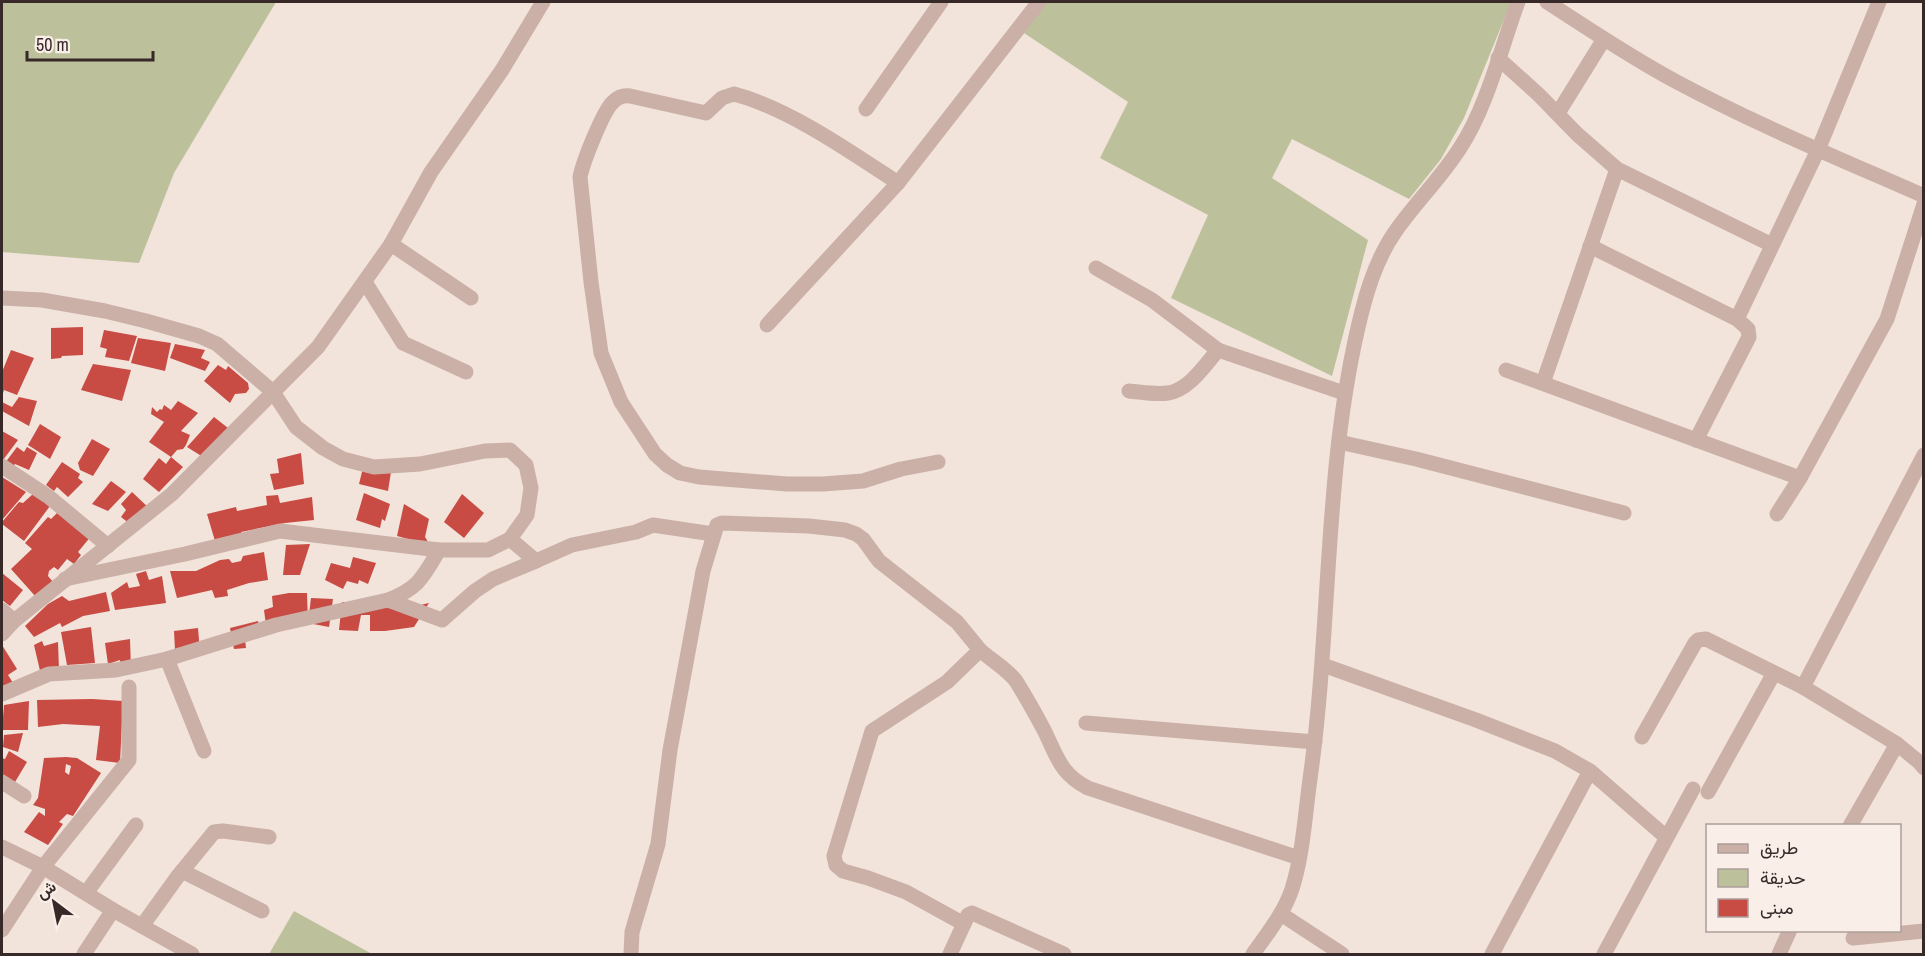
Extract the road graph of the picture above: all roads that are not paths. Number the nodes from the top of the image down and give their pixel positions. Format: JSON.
{"nodes":[{"id":1,"x":543,"y":2,"type":"edge"},
{"id":2,"x":941,"y":2,"type":"edge"},
{"id":3,"x":1039,"y":2,"type":"edge"},
{"id":4,"x":1518,"y":2,"type":"edge"},
{"id":5,"x":1547,"y":2,"type":"edge"},
{"id":6,"x":1879,"y":2,"type":"edge"},
{"id":7,"x":1604,"y":39,"type":"junction"},
{"id":8,"x":1498,"y":58,"type":"junction"},
{"id":9,"x":866,"y":110,"type":"dead end"},
{"id":10,"x":1558,"y":114,"type":"junction"},
{"id":11,"x":1818,"y":150,"type":"junction"},
{"id":12,"x":1617,"y":169,"type":"junction"},
{"id":13,"x":898,"y":183,"type":"junction"},
{"id":14,"x":1923,"y":196,"type":"edge"},
{"id":15,"x":1923,"y":204,"type":"edge"},
{"id":16,"x":391,"y":244,"type":"junction"},
{"id":17,"x":1772,"y":245,"type":"junction"},
{"id":18,"x":1590,"y":246,"type":"junction"},
{"id":19,"x":1096,"y":268,"type":"dead end"},
{"id":20,"x":365,"y":282,"type":"junction"},
{"id":21,"x":2,"y":298,"type":"edge"},
{"id":22,"x":471,"y":298,"type":"dead end"},
{"id":23,"x":1737,"y":319,"type":"junction"},
{"id":24,"x":767,"y":325,"type":"dead end"},
{"id":25,"x":1218,"y":350,"type":"junction"},
{"id":26,"x":1506,"y":370,"type":"dead end"},
{"id":27,"x":466,"y":372,"type":"dead end"},
{"id":28,"x":1543,"y":383,"type":"junction"},
{"id":29,"x":1130,"y":391,"type":"dead end"},
{"id":30,"x":273,"y":392,"type":"junction"},
{"id":31,"x":1344,"y":393,"type":"junction"},
{"id":32,"x":1696,"y":440,"type":"junction"},
{"id":33,"x":1339,"y":442,"type":"junction"},
{"id":34,"x":1923,"y":455,"type":"edge"},
{"id":35,"x":938,"y":462,"type":"dead end"},
{"id":36,"x":2,"y":466,"type":"edge"},
{"id":37,"x":1800,"y":478,"type":"junction"},
{"id":38,"x":1624,"y":513,"type":"dead end"},
{"id":39,"x":1777,"y":514,"type":"dead end"},
{"id":40,"x":713,"y":534,"type":"junction"},
{"id":41,"x":510,"y":539,"type":"junction"},
{"id":42,"x":108,"y":546,"type":"junction"},
{"id":43,"x":439,"y":550,"type":"junction"},
{"id":44,"x":536,"y":561,"type":"junction"},
{"id":45,"x":65,"y":579,"type":"junction"},
{"id":46,"x":388,"y":600,"type":"junction"},
{"id":47,"x":2,"y":610,"type":"edge"},
{"id":48,"x":14,"y":621,"type":"junction"},
{"id":49,"x":2,"y":634,"type":"edge"},
{"id":50,"x":980,"y":650,"type":"junction"},
{"id":51,"x":167,"y":659,"type":"junction"},
{"id":52,"x":1323,"y":665,"type":"junction"},
{"id":53,"x":1774,"y":673,"type":"junction"},
{"id":54,"x":129,"y":687,"type":"dead end"},
{"id":55,"x":1803,"y":687,"type":"junction"},
{"id":56,"x":2,"y":694,"type":"edge"},
{"id":57,"x":1086,"y":723,"type":"dead end"},
{"id":58,"x":1642,"y":737,"type":"dead end"},
{"id":59,"x":1315,"y":742,"type":"junction"},
{"id":60,"x":1897,"y":744,"type":"junction"},
{"id":61,"x":204,"y":751,"type":"dead end"},
{"id":62,"x":1923,"y":768,"type":"edge"},
{"id":63,"x":1590,"y":771,"type":"junction"},
{"id":64,"x":2,"y":782,"type":"edge"},
{"id":65,"x":24,"y":796,"type":"dead end"},
{"id":66,"x":1851,"y":824,"type":"edge"},
{"id":67,"x":136,"y":825,"type":"dead end"},
{"id":68,"x":269,"y":837,"type":"dead end"},
{"id":69,"x":1666,"y":837,"type":"junction"},
{"id":70,"x":2,"y":847,"type":"edge"},
{"id":71,"x":1299,"y":858,"type":"junction"},
{"id":72,"x":43,"y":867,"type":"junction"},
{"id":73,"x":182,"y":871,"type":"junction"},
{"id":74,"x":86,"y":893,"type":"junction"},
{"id":75,"x":113,"y":910,"type":"junction"},
{"id":76,"x":262,"y":910,"type":"dead end"},
{"id":77,"x":1281,"y":914,"type":"junction"},
{"id":78,"x":964,"y":924,"type":"junction"},
{"id":79,"x":142,"y":926,"type":"junction"},
{"id":80,"x":2,"y":930,"type":"edge"},
{"id":81,"x":1923,"y":931,"type":"edge"},
{"id":82,"x":1789,"y":932,"type":"edge"},
{"id":83,"x":1853,"y":938,"type":"dead end"},
{"id":84,"x":84,"y":954,"type":"edge"},
{"id":85,"x":192,"y":954,"type":"edge"},
{"id":86,"x":632,"y":954,"type":"edge"},
{"id":87,"x":950,"y":954,"type":"edge"},
{"id":88,"x":1064,"y":954,"type":"edge"},
{"id":89,"x":1253,"y":954,"type":"edge"},
{"id":90,"x":1342,"y":954,"type":"edge"},
{"id":91,"x":1492,"y":954,"type":"edge"},
{"id":92,"x":1604,"y":954,"type":"edge"},
{"id":93,"x":1779,"y":954,"type":"edge"}],
"edges":[{"from":1,"to":16,"type":"street"},
{"from":2,"to":9,"type":"street"},
{"from":3,"to":13,"type":"street"},
{"from":4,"to":8,"type":"street"},
{"from":5,"to":7,"type":"street"},
{"from":6,"to":11,"type":"street"},
{"from":7,"to":10,"type":"street"},
{"from":7,"to":11,"type":"street"},
{"from":8,"to":10,"type":"street"},
{"from":8,"to":31,"type":"street"},
{"from":10,"to":12,"type":"street"},
{"from":11,"to":14,"type":"street"},
{"from":11,"to":17,"type":"street"},
{"from":12,"to":17,"type":"street"},
{"from":12,"to":18,"type":"street"},
{"from":13,"to":24,"type":"street"},
{"from":13,"to":35,"type":"street"},
{"from":15,"to":37,"type":"street"},
{"from":16,"to":20,"type":"street"},
{"from":16,"to":22,"type":"street"},
{"from":17,"to":23,"type":"street"},
{"from":18,"to":23,"type":"street"},
{"from":18,"to":28,"type":"street"},
{"from":19,"to":25,"type":"street"},
{"from":20,"to":27,"type":"street"},
{"from":20,"to":30,"type":"street"},
{"from":21,"to":30,"type":"street"},
{"from":23,"to":32,"type":"street"},
{"from":25,"to":29,"type":"street"},
{"from":25,"to":31,"type":"street"},
{"from":26,"to":28,"type":"street"},
{"from":28,"to":32,"type":"street"},
{"from":30,"to":41,"type":"street"},
{"from":30,"to":42,"type":"street"},
{"from":31,"to":33,"type":"street"},
{"from":32,"to":37,"type":"street"},
{"from":33,"to":38,"type":"street"},
{"from":33,"to":52,"type":"street"},
{"from":34,"to":55,"type":"street"},
{"from":36,"to":42,"type":"street"},
{"from":37,"to":39,"type":"street"},
{"from":40,"to":44,"type":"street"},
{"from":40,"to":50,"type":"street"},
{"from":40,"to":86,"type":"street"},
{"from":41,"to":43,"type":"street"},
{"from":41,"to":44,"type":"street"},
{"from":42,"to":45,"type":"street"},
{"from":43,"to":45,"type":"street"},
{"from":43,"to":46,"type":"street"},
{"from":44,"to":46,"type":"street"},
{"from":45,"to":48,"type":"street"},
{"from":46,"to":51,"type":"street"},
{"from":47,"to":48,"type":"street"},
{"from":48,"to":49,"type":"street"},
{"from":50,"to":71,"type":"street"},
{"from":50,"to":78,"type":"street"},
{"from":51,"to":56,"type":"street"},
{"from":51,"to":61,"type":"street"},
{"from":52,"to":59,"type":"street"},
{"from":52,"to":63,"type":"street"},
{"from":53,"to":55,"type":"street"},
{"from":53,"to":58,"type":"street"},
{"from":53,"to":69,"type":"street"},
{"from":54,"to":72,"type":"street"},
{"from":55,"to":60,"type":"street"},
{"from":57,"to":59,"type":"street"},
{"from":59,"to":71,"type":"street"},
{"from":60,"to":62,"type":"street"},
{"from":60,"to":66,"type":"street"},
{"from":63,"to":69,"type":"street"},
{"from":63,"to":91,"type":"street"},
{"from":64,"to":65,"type":"street"},
{"from":67,"to":74,"type":"street"},
{"from":68,"to":73,"type":"street"},
{"from":69,"to":92,"type":"street"},
{"from":70,"to":72,"type":"street"},
{"from":71,"to":77,"type":"street"},
{"from":72,"to":74,"type":"street"},
{"from":72,"to":80,"type":"street"},
{"from":73,"to":76,"type":"street"},
{"from":73,"to":79,"type":"street"},
{"from":74,"to":75,"type":"street"},
{"from":75,"to":79,"type":"street"},
{"from":75,"to":84,"type":"street"},
{"from":77,"to":89,"type":"street"},
{"from":77,"to":90,"type":"street"},
{"from":78,"to":87,"type":"street"},
{"from":78,"to":88,"type":"street"},
{"from":79,"to":85,"type":"street"},
{"from":81,"to":83,"type":"street"},
{"from":82,"to":93,"type":"street"}]}
